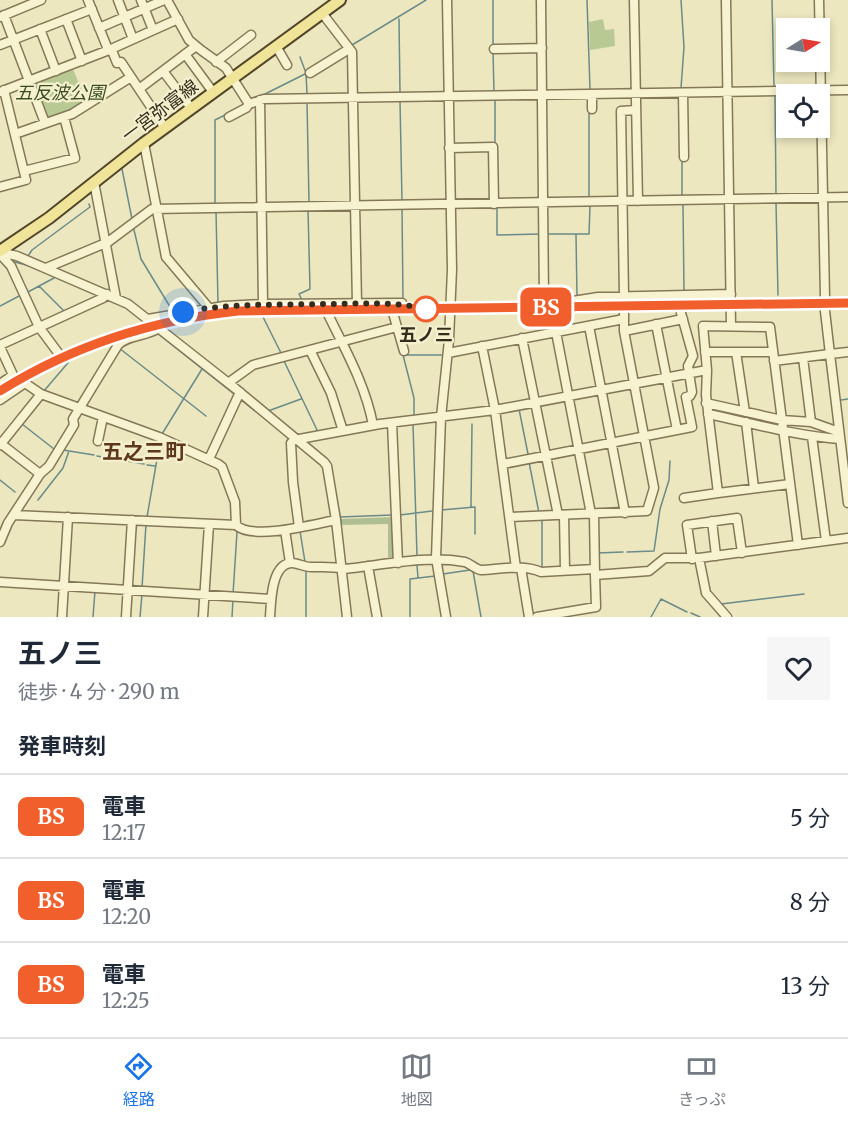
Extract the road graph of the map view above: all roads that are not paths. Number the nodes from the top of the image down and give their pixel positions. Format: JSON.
{"nodes":[{"id":1,"x":41,"y":0,"type":"edge"},
{"id":2,"x":118,"y":0,"type":"edge"},
{"id":3,"x":166,"y":0,"type":"edge"},
{"id":4,"x":340,"y":0,"type":"edge"},
{"id":5,"x":447,"y":0,"type":"edge"},
{"id":6,"x":541,"y":0,"type":"edge"},
{"id":7,"x":634,"y":0,"type":"edge"},
{"id":8,"x":726,"y":0,"type":"edge"},
{"id":9,"x":819,"y":0,"type":"edge"},
{"id":10,"x":90,"y":4,"type":"edge"},
{"id":11,"x":143,"y":4,"type":"edge"},
{"id":12,"x":322,"y":14,"type":"junction"},
{"id":13,"x":2,"y":16,"type":"edge"},
{"id":14,"x":124,"y":17,"type":"junction"},
{"id":15,"x":66,"y":19,"type":"junction"},
{"id":16,"x":178,"y":19,"type":"junction"},
{"id":17,"x":99,"y":28,"type":"junction"},
{"id":18,"x":40,"y":29,"type":"junction"},
{"id":19,"x":153,"y":30,"type":"junction"},
{"id":20,"x":251,"y":35,"type":"dead end"},
{"id":21,"x":134,"y":39,"type":"junction"},
{"id":22,"x":13,"y":40,"type":"junction"},
{"id":23,"x":0,"y":45,"type":"edge"},
{"id":24,"x":196,"y":46,"type":"junction"},
{"id":25,"x":276,"y":46,"type":"junction"},
{"id":26,"x":349,"y":48,"type":"junction"},
{"id":27,"x":542,"y":48,"type":"junction"},
{"id":28,"x":494,"y":49,"type":"dead end"},
{"id":29,"x":109,"y":50,"type":"junction"},
{"id":30,"x":185,"y":54,"type":"junction"},
{"id":31,"x":82,"y":61,"type":"junction"},
{"id":32,"x":216,"y":62,"type":"junction"},
{"id":33,"x":287,"y":65,"type":"dead end"},
{"id":34,"x":56,"y":70,"type":"junction"},
{"id":35,"x":163,"y":71,"type":"junction"},
{"id":36,"x":310,"y":73,"type":"dead end"},
{"id":37,"x":131,"y":77,"type":"junction"},
{"id":38,"x":233,"y":77,"type":"junction"},
{"id":39,"x":29,"y":81,"type":"junction"},
{"id":40,"x":821,"y":84,"type":"edge"},
{"id":41,"x":139,"y":89,"type":"junction"},
{"id":42,"x":848,"y":90,"type":"edge"},
{"id":43,"x":2,"y":91,"type":"edge"},
{"id":44,"x":776,"y":91,"type":"edge"},
{"id":45,"x":830,"y":91,"type":"edge"},
{"id":46,"x":213,"y":92,"type":"junction"},
{"id":47,"x":727,"y":92,"type":"junction"},
{"id":48,"x":636,"y":93,"type":"junction"},
{"id":49,"x":683,"y":93,"type":"junction"},
{"id":50,"x":592,"y":94,"type":"junction"},
{"id":51,"x":542,"y":95,"type":"junction"},
{"id":52,"x":448,"y":96,"type":"junction"},
{"id":53,"x":354,"y":97,"type":"junction"},
{"id":54,"x":260,"y":100,"type":"junction"},
{"id":55,"x":249,"y":104,"type":"junction"},
{"id":56,"x":191,"y":108,"type":"junction"},
{"id":57,"x":592,"y":110,"type":"dead end"},
{"id":58,"x":636,"y":110,"type":"junction"},
{"id":59,"x":64,"y":117,"type":"junction"},
{"id":60,"x":230,"y":117,"type":"dead end"},
{"id":61,"x":45,"y":123,"type":"junction"},
{"id":62,"x":165,"y":128,"type":"junction"},
{"id":63,"x":15,"y":134,"type":"junction"},
{"id":64,"x":822,"y":138,"type":"edge"},
{"id":65,"x":144,"y":142,"type":"junction"},
{"id":66,"x":449,"y":148,"type":"junction"},
{"id":67,"x":622,"y":149,"type":"junction"},
{"id":68,"x":637,"y":149,"type":"junction"},
{"id":69,"x":684,"y":157,"type":"dead end"},
{"id":70,"x":24,"y":171,"type":"junction"},
{"id":71,"x":94,"y":182,"type":"junction"},
{"id":72,"x":0,"y":187,"type":"edge"},
{"id":73,"x":848,"y":197,"type":"edge"},
{"id":74,"x":823,"y":198,"type":"junction"},
{"id":75,"x":730,"y":199,"type":"junction"},
{"id":76,"x":638,"y":201,"type":"junction"},
{"id":77,"x":623,"y":202,"type":"junction"},
{"id":78,"x":543,"y":203,"type":"junction"},
{"id":79,"x":450,"y":204,"type":"junction"},
{"id":80,"x":494,"y":204,"type":"junction"},
{"id":81,"x":355,"y":206,"type":"junction"},
{"id":82,"x":262,"y":207,"type":"junction"},
{"id":83,"x":157,"y":209,"type":"junction"},
{"id":84,"x":105,"y":242,"type":"junction"},
{"id":85,"x":0,"y":252,"type":"edge"},
{"id":86,"x":46,"y":268,"type":"junction"},
{"id":87,"x":107,"y":294,"type":"junction"},
{"id":88,"x":731,"y":294,"type":"junction"},
{"id":89,"x":624,"y":296,"type":"junction"},
{"id":90,"x":825,"y":297,"type":"dead end"},
{"id":91,"x":116,"y":298,"type":"junction"},
{"id":92,"x":402,"y":303,"type":"dead end"},
{"id":93,"x":263,"y":304,"type":"junction"},
{"id":94,"x":323,"y":304,"type":"junction"},
{"id":95,"x":357,"y":304,"type":"junction"},
{"id":96,"x":210,"y":308,"type":"junction"},
{"id":97,"x":825,"y":311,"type":"dead end"},
{"id":98,"x":393,"y":313,"type":"dead end"},
{"id":99,"x":148,"y":319,"type":"junction"},
{"id":100,"x":656,"y":324,"type":"junction"},
{"id":101,"x":589,"y":326,"type":"junction"},
{"id":102,"x":39,"y":327,"type":"junction"},
{"id":103,"x":397,"y":327,"type":"junction"},
{"id":104,"x":731,"y":327,"type":"junction"},
{"id":105,"x":159,"y":328,"type":"junction"},
{"id":106,"x":624,"y":331,"type":"junction"},
{"id":107,"x":556,"y":332,"type":"junction"},
{"id":108,"x":522,"y":338,"type":"junction"},
{"id":109,"x":342,"y":342,"type":"junction"},
{"id":110,"x":0,"y":346,"type":"edge"},
{"id":111,"x":482,"y":346,"type":"junction"},
{"id":112,"x":310,"y":350,"type":"junction"},
{"id":113,"x":404,"y":351,"type":"dead end"},
{"id":114,"x":705,"y":352,"type":"junction"},
{"id":115,"x":736,"y":352,"type":"junction"},
{"id":116,"x":772,"y":352,"type":"junction"},
{"id":117,"x":848,"y":352,"type":"edge"},
{"id":118,"x":448,"y":353,"type":"junction"},
{"id":119,"x":59,"y":354,"type":"dead end"},
{"id":120,"x":830,"y":354,"type":"junction"},
{"id":121,"x":803,"y":358,"type":"junction"},
{"id":122,"x":774,"y":362,"type":"junction"},
{"id":123,"x":707,"y":370,"type":"junction"},
{"id":124,"x":689,"y":373,"type":"junction"},
{"id":125,"x":666,"y":377,"type":"junction"},
{"id":126,"x":228,"y":383,"type":"junction"},
{"id":127,"x":634,"y":383,"type":"junction"},
{"id":128,"x":0,"y":384,"type":"edge"},
{"id":129,"x":601,"y":389,"type":"junction"},
{"id":130,"x":240,"y":392,"type":"junction"},
{"id":131,"x":41,"y":394,"type":"junction"},
{"id":132,"x":568,"y":395,"type":"junction"},
{"id":133,"x":0,"y":400,"type":"edge"},
{"id":134,"x":535,"y":402,"type":"junction"},
{"id":135,"x":706,"y":403,"type":"junction"},
{"id":136,"x":81,"y":409,"type":"junction"},
{"id":137,"x":495,"y":410,"type":"junction"},
{"id":138,"x":744,"y":412,"type":"junction"},
{"id":139,"x":708,"y":414,"type":"junction"},
{"id":140,"x":103,"y":417,"type":"junction"},
{"id":141,"x":441,"y":417,"type":"junction"},
{"id":142,"x":746,"y":422,"type":"junction"},
{"id":143,"x":811,"y":422,"type":"junction"},
{"id":144,"x":392,"y":423,"type":"junction"},
{"id":145,"x":373,"y":425,"type":"junction"},
{"id":146,"x":782,"y":425,"type":"junction"},
{"id":147,"x":677,"y":430,"type":"junction"},
{"id":148,"x":343,"y":431,"type":"junction"},
{"id":149,"x":644,"y":436,"type":"junction"},
{"id":150,"x":812,"y":437,"type":"junction"},
{"id":151,"x":98,"y":441,"type":"dead end"},
{"id":152,"x":295,"y":441,"type":"junction"},
{"id":153,"x":842,"y":441,"type":"edge"},
{"id":154,"x":612,"y":443,"type":"junction"},
{"id":155,"x":0,"y":444,"type":"edge"},
{"id":156,"x":579,"y":449,"type":"junction"},
{"id":157,"x":546,"y":456,"type":"junction"},
{"id":158,"x":209,"y":459,"type":"junction"},
{"id":159,"x":503,"y":464,"type":"junction"},
{"id":160,"x":40,"y":474,"type":"junction"},
{"id":161,"x":790,"y":484,"type":"junction"},
{"id":162,"x":754,"y":488,"type":"junction"},
{"id":163,"x":718,"y":494,"type":"junction"},
{"id":164,"x":684,"y":498,"type":"dead end"},
{"id":165,"x":848,"y":503,"type":"edge"},
{"id":166,"x":625,"y":513,"type":"junction"},
{"id":167,"x":593,"y":514,"type":"junction"},
{"id":168,"x":561,"y":515,"type":"junction"},
{"id":169,"x":0,"y":516,"type":"edge"},
{"id":170,"x":510,"y":517,"type":"junction"},
{"id":171,"x":68,"y":518,"type":"junction"},
{"id":172,"x":11,"y":519,"type":"junction"},
{"id":173,"x":132,"y":520,"type":"junction"},
{"id":174,"x":336,"y":520,"type":"junction"},
{"id":175,"x":712,"y":521,"type":"junction"},
{"id":176,"x":209,"y":524,"type":"junction"},
{"id":177,"x":236,"y":525,"type":"junction"},
{"id":178,"x":299,"y":527,"type":"junction"},
{"id":179,"x":285,"y":530,"type":"junction"},
{"id":180,"x":848,"y":538,"type":"edge"},
{"id":181,"x":826,"y":541,"type":"junction"},
{"id":182,"x":0,"y":543,"type":"edge"},
{"id":183,"x":798,"y":545,"type":"junction"},
{"id":184,"x":742,"y":553,"type":"junction"},
{"id":185,"x":716,"y":556,"type":"junction"},
{"id":186,"x":436,"y":558,"type":"junction"},
{"id":187,"x":695,"y":559,"type":"junction"},
{"id":188,"x":290,"y":563,"type":"junction"},
{"id":189,"x":398,"y":563,"type":"junction"},
{"id":190,"x":368,"y":566,"type":"junction"},
{"id":191,"x":341,"y":568,"type":"junction"},
{"id":192,"x":519,"y":568,"type":"junction"},
{"id":193,"x":565,"y":570,"type":"junction"},
{"id":194,"x":595,"y":572,"type":"junction"},
{"id":195,"x":0,"y":582,"type":"edge"},
{"id":196,"x":64,"y":586,"type":"junction"},
{"id":197,"x":128,"y":590,"type":"junction"},
{"id":198,"x":204,"y":595,"type":"junction"},
{"id":199,"x":271,"y":599,"type":"junction"},
{"id":200,"x":591,"y":613,"type":"edge"},
{"id":201,"x":62,"y":617,"type":"edge"},
{"id":202,"x":126,"y":617,"type":"edge"},
{"id":203,"x":203,"y":617,"type":"edge"},
{"id":204,"x":270,"y":617,"type":"edge"},
{"id":205,"x":347,"y":617,"type":"edge"},
{"id":206,"x":377,"y":617,"type":"edge"},
{"id":207,"x":446,"y":617,"type":"edge"},
{"id":208,"x":529,"y":617,"type":"edge"},
{"id":209,"x":537,"y":617,"type":"edge"},
{"id":210,"x":728,"y":617,"type":"edge"}],
"edges":[{"from":1,"to":13,"type":"street"},
{"from":2,"to":14,"type":"street"},
{"from":3,"to":11,"type":"street"},
{"from":3,"to":16,"type":"street"},
{"from":4,"to":12,"type":"main road","name":"一宮弥富線"},
{"from":5,"to":52,"type":"street"},
{"from":6,"to":27,"type":"street"},
{"from":7,"to":48,"type":"street"},
{"from":8,"to":47,"type":"street"},
{"from":9,"to":40,"type":"street"},
{"from":10,"to":15,"type":"street"},
{"from":10,"to":17,"type":"street"},
{"from":11,"to":14,"type":"street"},
{"from":11,"to":19,"type":"street"},
{"from":12,"to":25,"type":"main road","name":"一宮弥富線"},
{"from":12,"to":26,"type":"street"},
{"from":13,"to":22,"type":"street"},
{"from":14,"to":17,"type":"street"},
{"from":14,"to":21,"type":"street"},
{"from":15,"to":18,"type":"street"},
{"from":15,"to":31,"type":"street"},
{"from":16,"to":19,"type":"street"},
{"from":16,"to":24,"type":"street"},
{"from":17,"to":29,"type":"street"},
{"from":18,"to":22,"type":"street"},
{"from":18,"to":34,"type":"street"},
{"from":19,"to":21,"type":"street"},
{"from":20,"to":32,"type":"street"},
{"from":21,"to":29,"type":"street"},
{"from":22,"to":23,"type":"street"},
{"from":22,"to":39,"type":"street"},
{"from":24,"to":30,"type":"street"},
{"from":24,"to":32,"type":"street"},
{"from":25,"to":33,"type":"street"},
{"from":25,"to":38,"type":"main road","name":"一宮弥富線"},
{"from":26,"to":36,"type":"street"},
{"from":26,"to":53,"type":"street"},
{"from":27,"to":28,"type":"street"},
{"from":27,"to":51,"type":"street"},
{"from":29,"to":31,"type":"street"},
{"from":29,"to":37,"type":"street"},
{"from":30,"to":35,"type":"street"},
{"from":30,"to":46,"type":"street"},
{"from":31,"to":34,"type":"street"},
{"from":32,"to":38,"type":"street"},
{"from":34,"to":39,"type":"street"},
{"from":35,"to":41,"type":"street"},
{"from":35,"to":56,"type":"street"},
{"from":37,"to":41,"type":"street"},
{"from":37,"to":59,"type":"street"},
{"from":38,"to":46,"type":"main road","name":"一宮弥富線"},
{"from":38,"to":55,"type":"street"},
{"from":39,"to":43,"type":"street"},
{"from":39,"to":61,"type":"street"},
{"from":41,"to":62,"type":"street"},
{"from":42,"to":45,"type":"street"},
{"from":43,"to":63,"type":"street"},
{"from":44,"to":47,"type":"street"},
{"from":46,"to":56,"type":"main road","name":"一宮弥富線"},
{"from":47,"to":49,"type":"street"},
{"from":47,"to":75,"type":"street"},
{"from":48,"to":49,"type":"street"},
{"from":48,"to":50,"type":"street"},
{"from":48,"to":58,"type":"street"},
{"from":49,"to":69,"type":"street"},
{"from":50,"to":51,"type":"street"},
{"from":50,"to":57,"type":"street"},
{"from":51,"to":52,"type":"street"},
{"from":51,"to":78,"type":"street"},
{"from":52,"to":53,"type":"street"},
{"from":52,"to":66,"type":"street"},
{"from":53,"to":54,"type":"street"},
{"from":53,"to":81,"type":"street"},
{"from":54,"to":55,"type":"street"},
{"from":54,"to":82,"type":"street"},
{"from":55,"to":60,"type":"street"},
{"from":56,"to":62,"type":"main road","name":"一宮弥富線"},
{"from":58,"to":67,"type":"street"},
{"from":58,"to":68,"type":"street"},
{"from":59,"to":61,"type":"street"},
{"from":59,"to":70,"type":"street"},
{"from":61,"to":63,"type":"street"},
{"from":62,"to":65,"type":"main road","name":"一宮弥富線"},
{"from":63,"to":70,"type":"street"},
{"from":64,"to":74,"type":"street"},
{"from":65,"to":71,"type":"main road","name":"一宮弥富線"},
{"from":65,"to":83,"type":"street"},
{"from":66,"to":79,"type":"street"},
{"from":66,"to":80,"type":"street"},
{"from":67,"to":68,"type":"street"},
{"from":67,"to":77,"type":"street"},
{"from":68,"to":76,"type":"street"},
{"from":70,"to":72,"type":"street"},
{"from":71,"to":84,"type":"street"},
{"from":71,"to":85,"type":"main road","name":"一宮弥富線"},
{"from":73,"to":74,"type":"street"},
{"from":74,"to":75,"type":"street"},
{"from":74,"to":90,"type":"street"},
{"from":75,"to":76,"type":"street"},
{"from":75,"to":88,"type":"street"},
{"from":76,"to":77,"type":"street"},
{"from":77,"to":78,"type":"street"},
{"from":77,"to":89,"type":"street"},
{"from":78,"to":80,"type":"street"},
{"from":78,"to":89,"type":"street"},
{"from":79,"to":80,"type":"street"},
{"from":79,"to":81,"type":"street"},
{"from":79,"to":118,"type":"street"},
{"from":81,"to":82,"type":"street"},
{"from":81,"to":95,"type":"street"},
{"from":82,"to":83,"type":"street"},
{"from":82,"to":93,"type":"street"},
{"from":83,"to":84,"type":"street"},
{"from":83,"to":96,"type":"street"},
{"from":84,"to":86,"type":"street"},
{"from":84,"to":91,"type":"street"},
{"from":85,"to":86,"type":"street"},
{"from":85,"to":102,"type":"street"},
{"from":86,"to":87,"type":"street"},
{"from":87,"to":91,"type":"street"},
{"from":87,"to":102,"type":"street"},
{"from":88,"to":89,"type":"street"},
{"from":88,"to":104,"type":"street"},
{"from":91,"to":99,"type":"street"},
{"from":92,"to":95,"type":"street"},
{"from":93,"to":94,"type":"street"},
{"from":93,"to":96,"type":"street"},
{"from":94,"to":95,"type":"street"},
{"from":94,"to":109,"type":"street"},
{"from":96,"to":99,"type":"street"},
{"from":97,"to":120,"type":"street"},
{"from":98,"to":103,"type":"street"},
{"from":99,"to":105,"type":"street"},
{"from":100,"to":106,"type":"street"},
{"from":100,"to":124,"type":"street"},
{"from":100,"to":125,"type":"street"},
{"from":101,"to":106,"type":"street"},
{"from":101,"to":107,"type":"street"},
{"from":101,"to":129,"type":"street"},
{"from":102,"to":110,"type":"street"},
{"from":102,"to":119,"type":"street"},
{"from":103,"to":109,"type":"street"},
{"from":103,"to":113,"type":"street"},
{"from":104,"to":114,"type":"street"},
{"from":104,"to":116,"type":"street"},
{"from":105,"to":126,"type":"street"},
{"from":105,"to":136,"type":"street"},
{"from":106,"to":127,"type":"street"},
{"from":107,"to":108,"type":"street"},
{"from":107,"to":132,"type":"street"},
{"from":108,"to":111,"type":"street"},
{"from":108,"to":134,"type":"street"},
{"from":109,"to":112,"type":"street"},
{"from":109,"to":145,"type":"street"},
{"from":110,"to":128,"type":"street"},
{"from":111,"to":118,"type":"street"},
{"from":111,"to":137,"type":"street"},
{"from":112,"to":126,"type":"street"},
{"from":112,"to":148,"type":"street"},
{"from":114,"to":115,"type":"street"},
{"from":114,"to":123,"type":"street"},
{"from":115,"to":116,"type":"street"},
{"from":115,"to":138,"type":"street"},
{"from":116,"to":122,"type":"street"},
{"from":117,"to":120,"type":"street"},
{"from":118,"to":141,"type":"street"},
{"from":120,"to":121,"type":"street"},
{"from":120,"to":153,"type":"street"},
{"from":121,"to":122,"type":"street"},
{"from":121,"to":143,"type":"street"},
{"from":122,"to":146,"type":"street"},
{"from":123,"to":124,"type":"street"},
{"from":123,"to":135,"type":"street"},
{"from":124,"to":125,"type":"street"},
{"from":124,"to":147,"type":"street"},
{"from":125,"to":127,"type":"street"},
{"from":125,"to":147,"type":"street"},
{"from":126,"to":130,"type":"street"},
{"from":127,"to":129,"type":"street"},
{"from":127,"to":149,"type":"street"},
{"from":129,"to":132,"type":"street"},
{"from":129,"to":154,"type":"street"},
{"from":130,"to":152,"type":"street"},
{"from":130,"to":158,"type":"street"},
{"from":131,"to":133,"type":"street"},
{"from":131,"to":136,"type":"street"},
{"from":131,"to":155,"type":"street"},
{"from":132,"to":134,"type":"street"},
{"from":132,"to":156,"type":"street"},
{"from":134,"to":137,"type":"street"},
{"from":134,"to":157,"type":"street"},
{"from":135,"to":138,"type":"street"},
{"from":135,"to":139,"type":"street"},
{"from":136,"to":140,"type":"street"},
{"from":136,"to":160,"type":"street"},
{"from":137,"to":141,"type":"street"},
{"from":137,"to":159,"type":"street"},
{"from":138,"to":146,"type":"street"},
{"from":139,"to":142,"type":"street"},
{"from":139,"to":163,"type":"street"},
{"from":140,"to":151,"type":"street"},
{"from":140,"to":158,"type":"street"},
{"from":141,"to":144,"type":"street"},
{"from":141,"to":186,"type":"street"},
{"from":142,"to":146,"type":"street"},
{"from":142,"to":162,"type":"street"},
{"from":143,"to":146,"type":"street"},
{"from":143,"to":153,"type":"street"},
{"from":144,"to":145,"type":"street"},
{"from":144,"to":189,"type":"street"},
{"from":145,"to":148,"type":"street"},
{"from":146,"to":150,"type":"street"},
{"from":146,"to":161,"type":"street"},
{"from":147,"to":149,"type":"street"},
{"from":148,"to":152,"type":"street"},
{"from":149,"to":154,"type":"street"},
{"from":149,"to":166,"type":"street"},
{"from":150,"to":153,"type":"street"},
{"from":150,"to":181,"type":"street"},
{"from":152,"to":174,"type":"street"},
{"from":152,"to":178,"type":"street"},
{"from":153,"to":165,"type":"street"},
{"from":154,"to":156,"type":"street"},
{"from":154,"to":166,"type":"street"},
{"from":155,"to":160,"type":"street"},
{"from":156,"to":157,"type":"street"},
{"from":156,"to":167,"type":"street"},
{"from":157,"to":159,"type":"street"},
{"from":157,"to":168,"type":"street"},
{"from":158,"to":177,"type":"street"},
{"from":159,"to":170,"type":"street"},
{"from":160,"to":172,"type":"street"},
{"from":161,"to":162,"type":"street"},
{"from":161,"to":183,"type":"street"},
{"from":162,"to":163,"type":"street"},
{"from":163,"to":164,"type":"street"},
{"from":166,"to":167,"type":"street"},
{"from":167,"to":168,"type":"street"},
{"from":167,"to":194,"type":"street"},
{"from":168,"to":170,"type":"street"},
{"from":168,"to":193,"type":"street"},
{"from":169,"to":172,"type":"street"},
{"from":170,"to":192,"type":"street"},
{"from":171,"to":172,"type":"street"},
{"from":171,"to":173,"type":"street"},
{"from":171,"to":196,"type":"street"},
{"from":172,"to":182,"type":"street"},
{"from":173,"to":176,"type":"street"},
{"from":173,"to":197,"type":"street"},
{"from":174,"to":178,"type":"street"},
{"from":174,"to":191,"type":"street"},
{"from":175,"to":184,"type":"street"},
{"from":175,"to":185,"type":"street"},
{"from":175,"to":187,"type":"street"},
{"from":176,"to":177,"type":"street"},
{"from":176,"to":198,"type":"street"},
{"from":177,"to":179,"type":"street"},
{"from":178,"to":179,"type":"street"},
{"from":179,"to":188,"type":"street"},
{"from":180,"to":181,"type":"street"},
{"from":181,"to":183,"type":"street"},
{"from":183,"to":184,"type":"street"},
{"from":184,"to":185,"type":"street"},
{"from":185,"to":187,"type":"street"},
{"from":186,"to":189,"type":"street"},
{"from":186,"to":192,"type":"street"},
{"from":186,"to":207,"type":"street"},
{"from":187,"to":194,"type":"street"},
{"from":187,"to":210,"type":"street"},
{"from":188,"to":191,"type":"street"},
{"from":188,"to":199,"type":"street"},
{"from":189,"to":190,"type":"street"},
{"from":190,"to":191,"type":"street"},
{"from":190,"to":206,"type":"street"},
{"from":191,"to":205,"type":"street"},
{"from":192,"to":193,"type":"street"},
{"from":192,"to":208,"type":"street"},
{"from":193,"to":194,"type":"street"},
{"from":194,"to":200,"type":"street"},
{"from":195,"to":196,"type":"street"},
{"from":196,"to":197,"type":"street"},
{"from":196,"to":201,"type":"street"},
{"from":197,"to":198,"type":"street"},
{"from":197,"to":202,"type":"street"},
{"from":198,"to":199,"type":"street"},
{"from":198,"to":203,"type":"street"},
{"from":199,"to":204,"type":"street"},
{"from":200,"to":209,"type":"street"}]}
